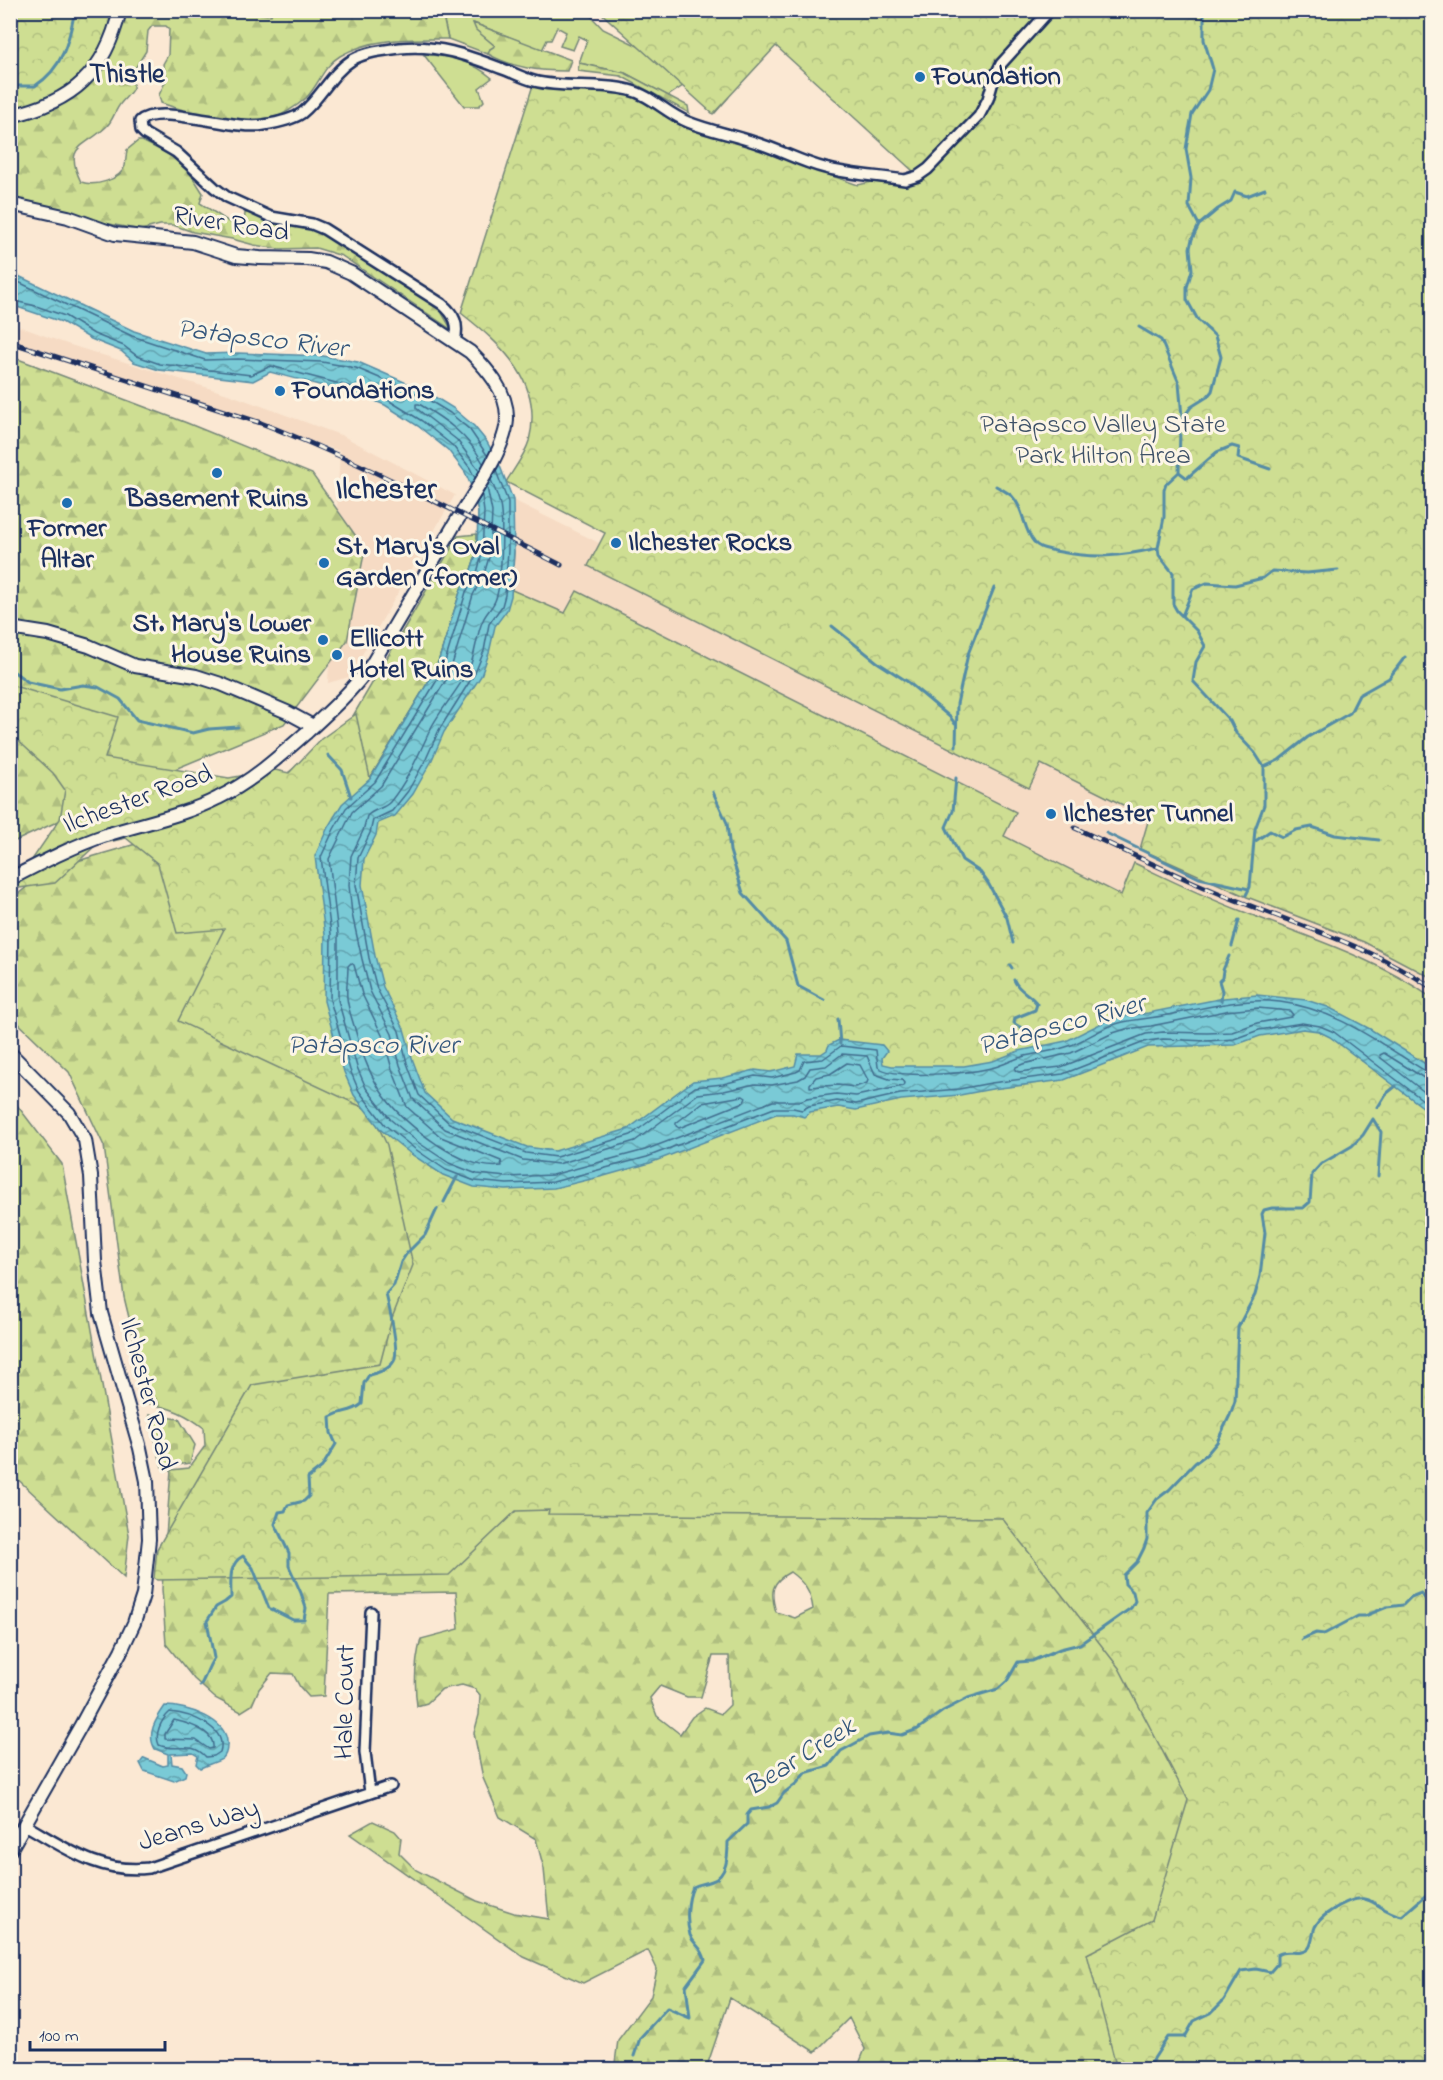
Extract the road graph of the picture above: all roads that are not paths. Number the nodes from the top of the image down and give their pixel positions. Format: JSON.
{"nodes":[{"id":1,"x":120,"y":10,"type":"edge"},
{"id":2,"x":1050,"y":10,"type":"edge"},
{"id":3,"x":10,"y":116,"type":"edge"},
{"id":4,"x":10,"y":204,"type":"edge"},
{"id":5,"x":455,"y":341,"type":"junction"},
{"id":6,"x":504,"y":437,"type":"joint"},
{"id":7,"x":10,"y":628,"type":"edge"},
{"id":8,"x":313,"y":726,"type":"junction"},
{"id":9,"x":10,"y":879,"type":"edge"},
{"id":10,"x":10,"y":1053,"type":"edge"},
{"id":11,"x":371,"y":1612,"type":"dead end"},
{"id":12,"x":391,"y":1786,"type":"dead end"},
{"id":13,"x":370,"y":1793,"type":"junction"},
{"id":14,"x":25,"y":1825,"type":"junction"},
{"id":15,"x":10,"y":1850,"type":"edge"}],
"edges":[{"from":1,"to":3,"type":"street"},
{"from":2,"to":5,"type":"street"},
{"from":4,"to":5,"type":"street","name":"River Road"},
{"from":5,"to":6,"type":"street","name":"River Road"},
{"from":6,"to":8,"type":"street","name":"Ilchester Road"},
{"from":7,"to":8,"type":"street"},
{"from":8,"to":9,"type":"street","name":"Ilchester Road"},
{"from":10,"to":14,"type":"street","name":"Ilchester Road"},
{"from":11,"to":13,"type":"street","name":"Hale Court"},
{"from":12,"to":13,"type":"street","name":"Jeans Way"},
{"from":13,"to":14,"type":"street","name":"Jeans Way"},
{"from":14,"to":15,"type":"street","name":"Ilchester Road"}]}
